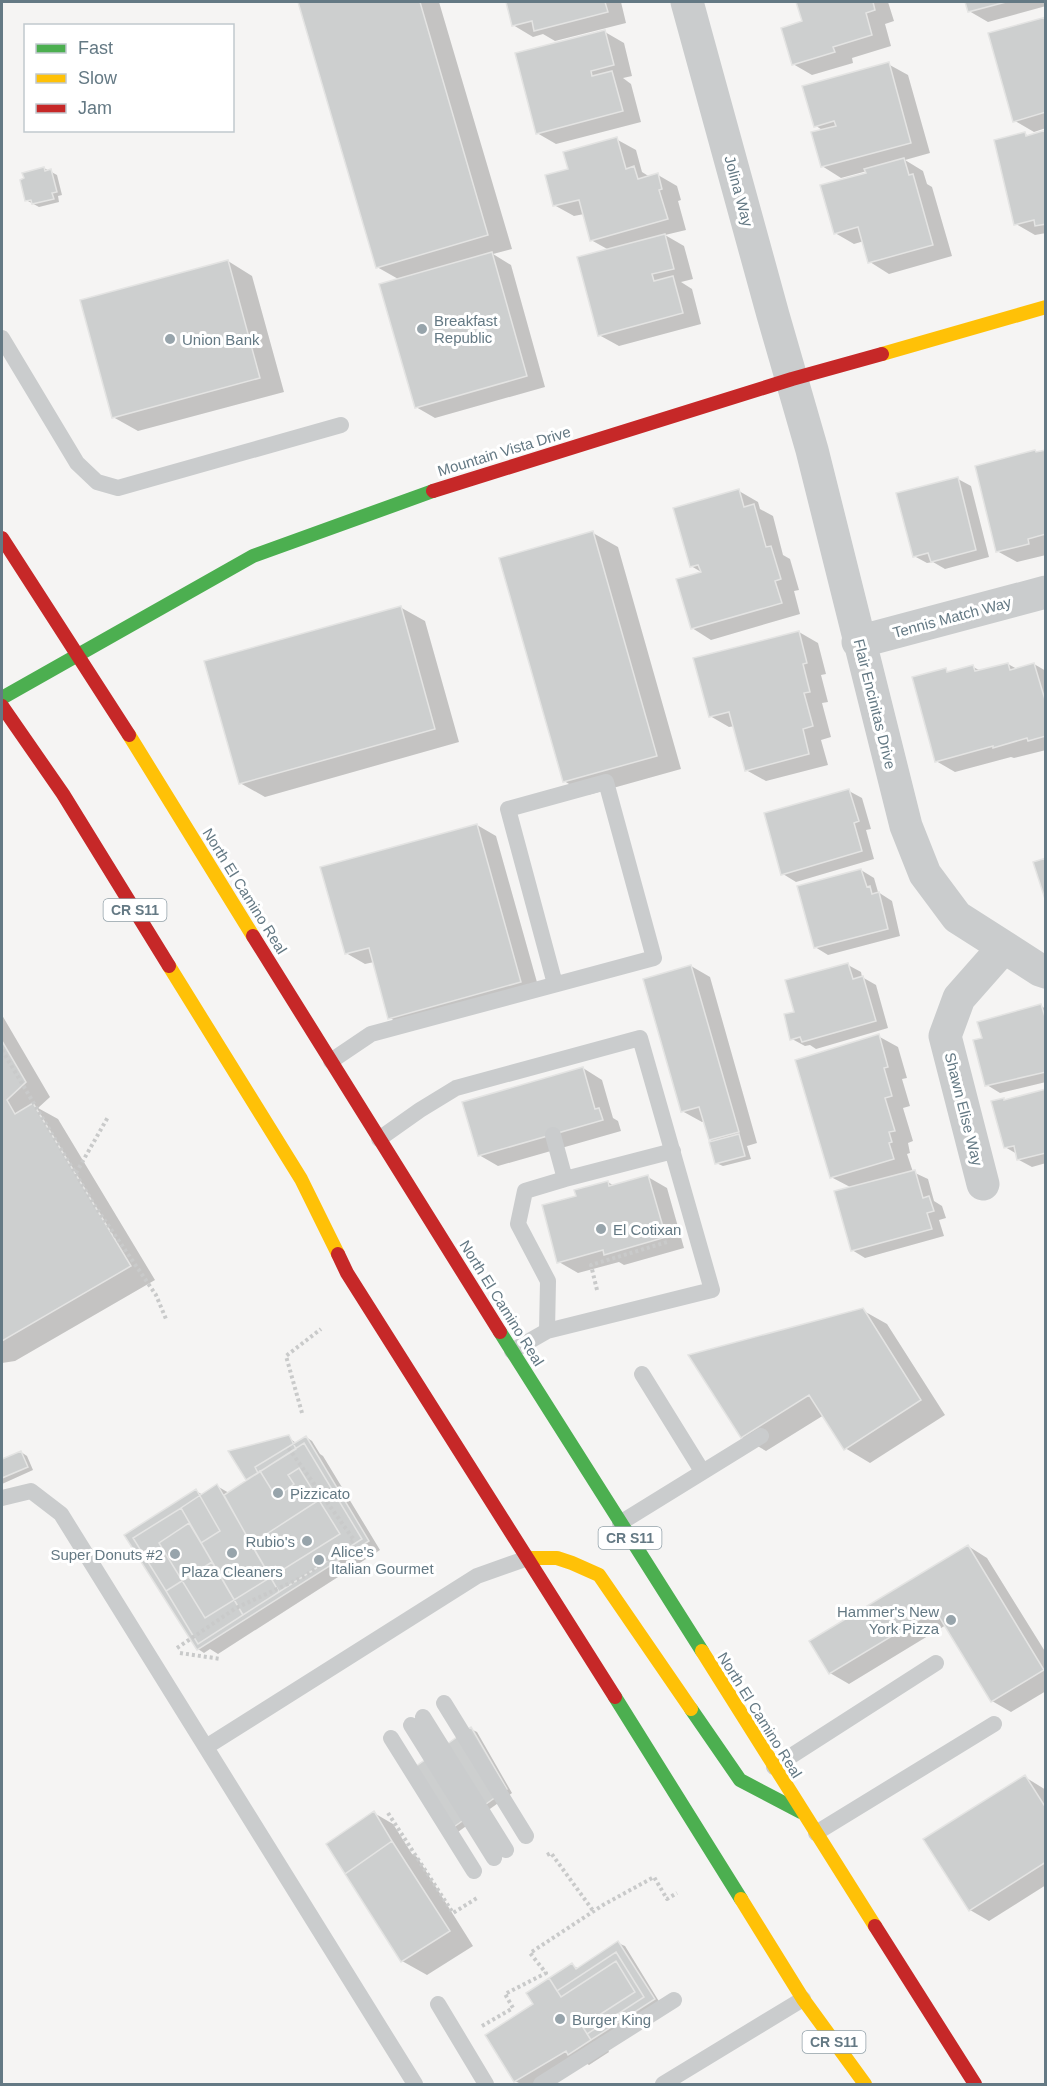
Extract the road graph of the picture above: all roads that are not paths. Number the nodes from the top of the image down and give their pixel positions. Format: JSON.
{"nodes":[{"id":1,"x":687,"y":2,"type":"edge"},
{"id":2,"x":1046,"y":307,"type":"edge"},
{"id":3,"x":2,"y":338,"type":"edge"},
{"id":4,"x":792,"y":379,"type":"junction"},
{"id":5,"x":341,"y":425,"type":"dead end"},
{"id":6,"x":2,"y":538,"type":"edge"},
{"id":7,"x":1046,"y":592,"type":"edge"},
{"id":8,"x":858,"y":642,"type":"junction"},
{"id":9,"x":78,"y":656,"type":"junction"},
{"id":10,"x":2,"y":698,"type":"edge"},
{"id":11,"x":2,"y":706,"type":"edge"},
{"id":12,"x":1004,"y":947,"type":"junction"},
{"id":13,"x":1046,"y":972,"type":"edge"},
{"id":14,"x":555,"y":984,"type":"junction"},
{"id":15,"x":331,"y":1061,"type":"junction"},
{"id":16,"x":553,"y":1135,"type":"dead end"},
{"id":17,"x":379,"y":1139,"type":"junction"},
{"id":18,"x":673,"y":1151,"type":"junction"},
{"id":19,"x":565,"y":1179,"type":"junction"},
{"id":20,"x":983,"y":1184,"type":"dead end"},
{"id":21,"x":547,"y":1331,"type":"junction"},
{"id":22,"x":512,"y":1351,"type":"junction"},
{"id":23,"x":642,"y":1374,"type":"dead end"},
{"id":24,"x":761,"y":1436,"type":"dead end"},
{"id":25,"x":702,"y":1472,"type":"junction"},
{"id":26,"x":2,"y":1498,"type":"edge"},
{"id":27,"x":620,"y":1523,"type":"junction"},
{"id":28,"x":528,"y":1558,"type":"junction"},
{"id":29,"x":936,"y":1663,"type":"dead end"},
{"id":30,"x":444,"y":1703,"type":"dead end"},
{"id":31,"x":417,"y":1721,"type":"dead end"},
{"id":32,"x":993,"y":1724,"type":"dead end"},
{"id":33,"x":391,"y":1738,"type":"dead end"},
{"id":34,"x":206,"y":1747,"type":"junction"},
{"id":35,"x":774,"y":1767,"type":"junction"},
{"id":36,"x":802,"y":1813,"type":"junction"},
{"id":37,"x":816,"y":1833,"type":"junction"},
{"id":38,"x":526,"y":1836,"type":"dead end"},
{"id":39,"x":500,"y":1854,"type":"dead end"},
{"id":40,"x":474,"y":1871,"type":"dead end"},
{"id":41,"x":803,"y":1999,"type":"junction"},
{"id":42,"x":674,"y":2000,"type":"dead end"},
{"id":43,"x":438,"y":2004,"type":"dead end"},
{"id":44,"x":415,"y":2085,"type":"edge"},
{"id":45,"x":486,"y":2085,"type":"edge"},
{"id":46,"x":541,"y":2085,"type":"edge"},
{"id":47,"x":663,"y":2085,"type":"edge"},
{"id":48,"x":865,"y":2085,"type":"edge"},
{"id":49,"x":975,"y":2085,"type":"edge"}],
"edges":[{"from":1,"to":4,"type":"street","name":"Jolina Way"},
{"from":2,"to":4,"type":"main road","name":"Mountain Vista Drive"},
{"from":3,"to":5,"type":"lane"},
{"from":4,"to":8,"type":"street","name":"Flair Encinitas Drive"},
{"from":4,"to":9,"type":"main road","name":"Mountain Vista Drive"},
{"from":6,"to":9,"type":"main road","name":"North El Camino Real","number":"CR S11"},
{"from":7,"to":8,"type":"street","name":"Tennis Match Way"},
{"from":8,"to":12,"type":"street","name":"Flair Encinitas Drive"},
{"from":9,"to":10,"type":"main road","name":"Mountain Vista Drive"},
{"from":9,"to":15,"type":"main road","name":"North El Camino Real","number":"CR S11"},
{"from":11,"to":28,"type":"main road","number":"CR S11"},
{"from":12,"to":13,"type":"street","name":"Flair Encinitas Drive"},
{"from":12,"to":20,"type":"street","name":"Shawn Elise Way"},
{"from":14,"to":14,"type":"lane"},
{"from":14,"to":15,"type":"lane"},
{"from":15,"to":17,"type":"main road","name":"North El Camino Real","number":"CR S11"},
{"from":16,"to":19,"type":"lane"},
{"from":17,"to":18,"type":"lane"},
{"from":17,"to":22,"type":"main road","name":"North El Camino Real","number":"CR S11"},
{"from":18,"to":19,"type":"lane"},
{"from":18,"to":21,"type":"lane"},
{"from":19,"to":21,"type":"lane"},
{"from":21,"to":22,"type":"lane"},
{"from":22,"to":27,"type":"main road","name":"North El Camino Real","number":"CR S11"},
{"from":23,"to":25,"type":"lane"},
{"from":24,"to":25,"type":"lane"},
{"from":25,"to":27,"type":"lane"},
{"from":26,"to":34,"type":"lane"},
{"from":27,"to":35,"type":"main road","name":"North El Camino Real","number":"CR S11"},
{"from":28,"to":34,"type":"lane"},
{"from":28,"to":36,"type":"main road"},
{"from":28,"to":41,"type":"main road","number":"CR S11"},
{"from":29,"to":35,"type":"lane"},
{"from":30,"to":38,"type":"lane"},
{"from":31,"to":39,"type":"lane"},
{"from":32,"to":37,"type":"lane"},
{"from":33,"to":40,"type":"lane"},
{"from":34,"to":44,"type":"lane"},
{"from":35,"to":36,"type":"main road","name":"North El Camino Real","number":"CR S11"},
{"from":36,"to":37,"type":"main road","name":"North El Camino Real","number":"CR S11"},
{"from":37,"to":49,"type":"main road","name":"North El Camino Real","number":"CR S11"},
{"from":41,"to":47,"type":"lane"},
{"from":41,"to":48,"type":"main road","number":"CR S11"},
{"from":42,"to":46,"type":"lane"},
{"from":43,"to":45,"type":"lane"}]}
